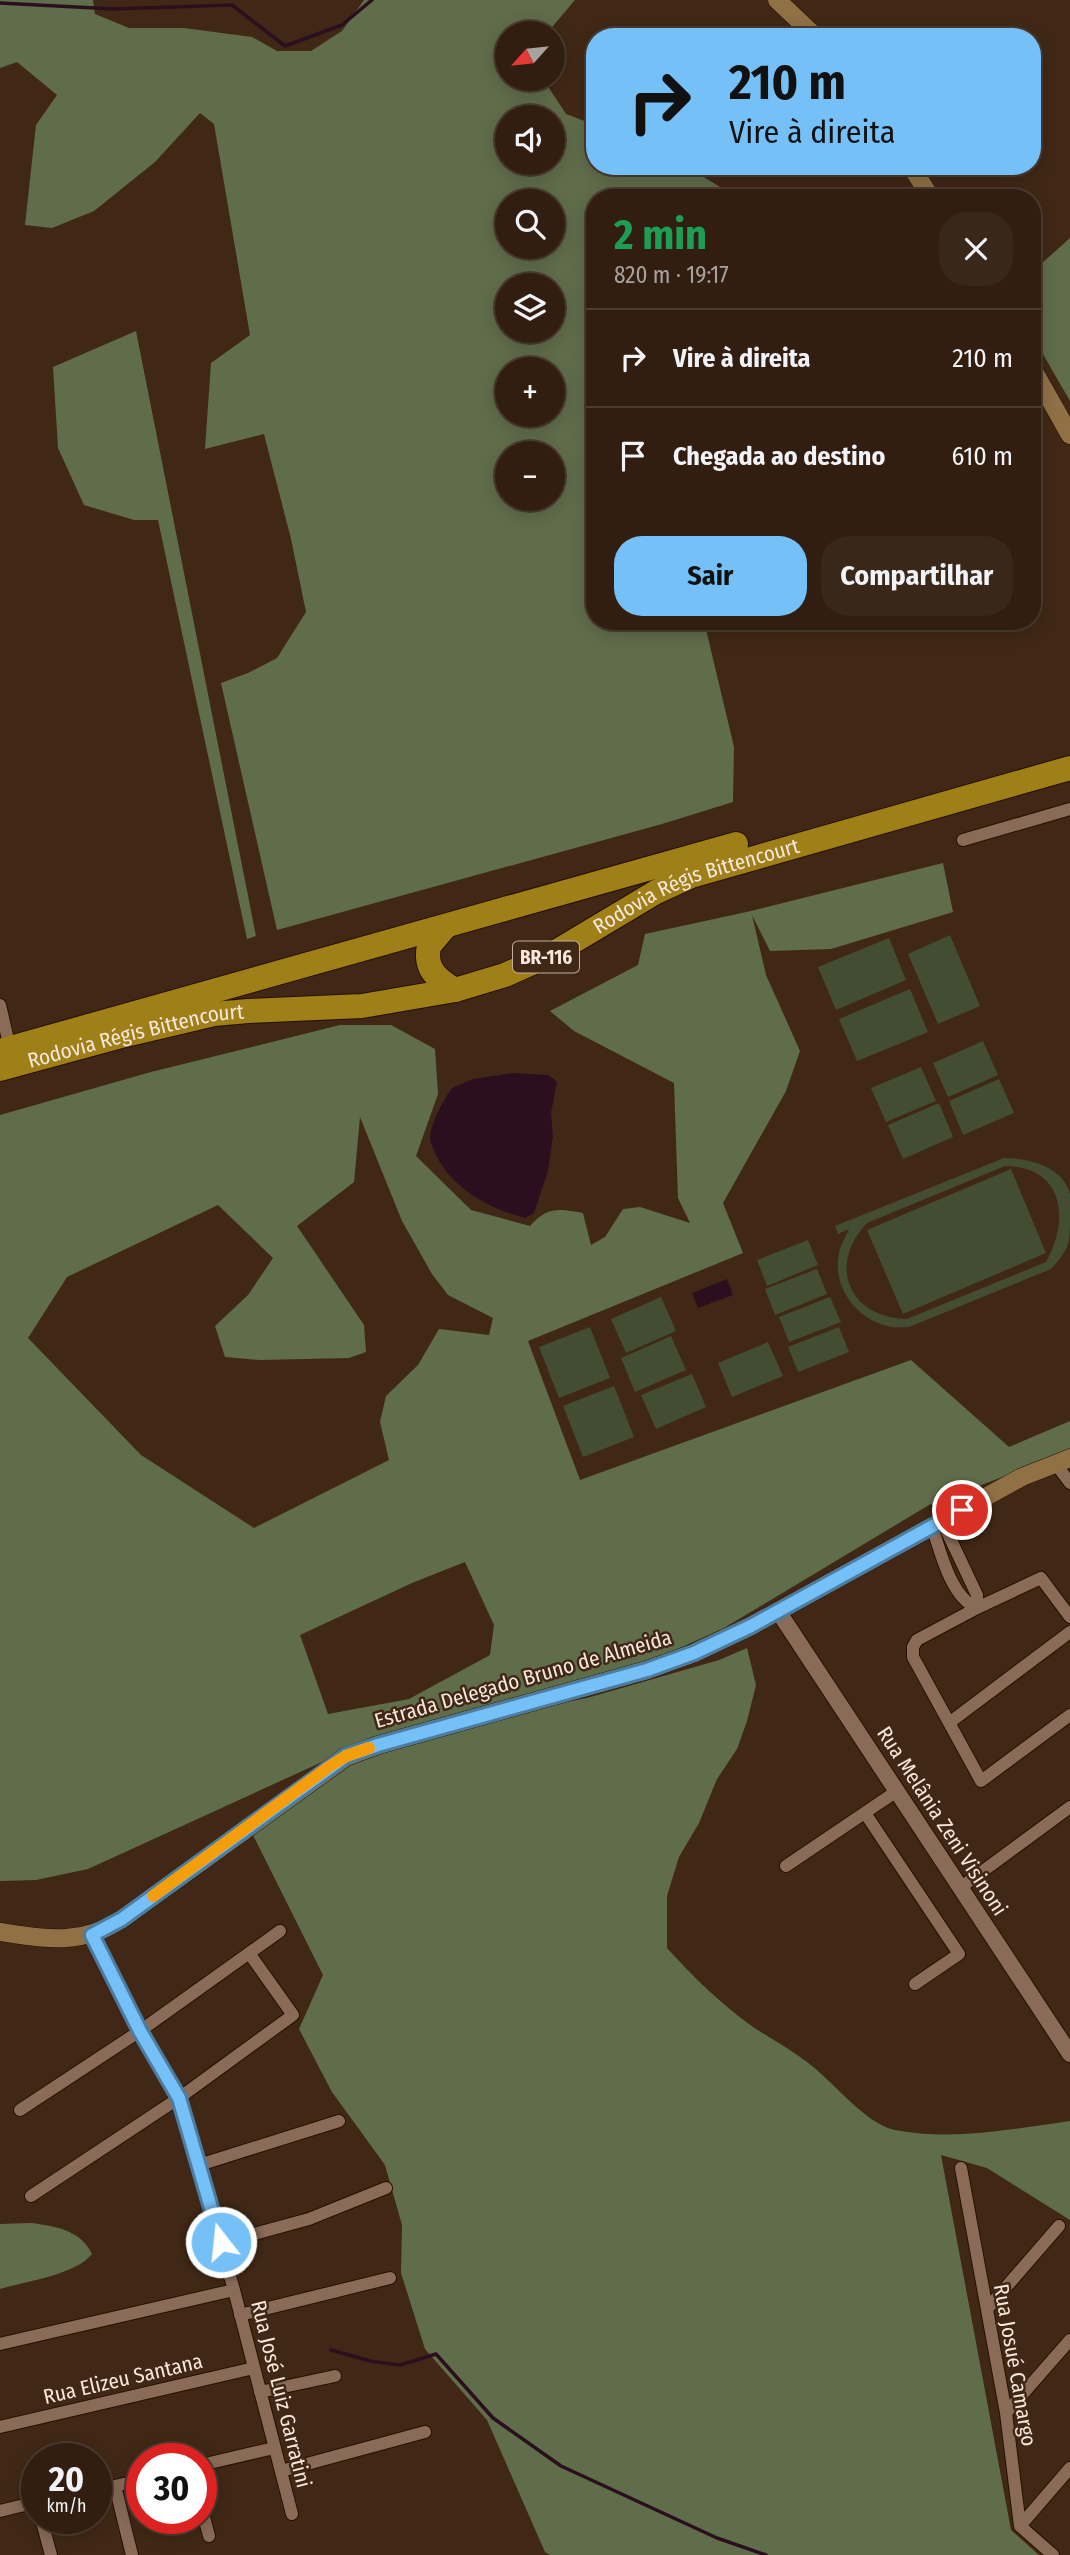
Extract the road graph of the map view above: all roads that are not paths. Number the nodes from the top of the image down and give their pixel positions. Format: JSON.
{"nodes":[{"id":1,"x":777,"y":0,"type":"edge"},
{"id":2,"x":807,"y":28,"type":"edge"},
{"id":3,"x":1041,"y":384,"type":"edge"},
{"id":4,"x":1070,"y":435,"type":"edge"},
{"id":5,"x":1070,"y":750,"type":"edge"},
{"id":6,"x":1070,"y":768,"type":"edge"},
{"id":7,"x":1070,"y":809,"type":"edge"},
{"id":8,"x":963,"y":840,"type":"dead end"},
{"id":9,"x":446,"y":926,"type":"junction"},
{"id":10,"x":456,"y":990,"type":"junction"},
{"id":11,"x":0,"y":1005,"type":"edge"},
{"id":12,"x":3,"y":1056,"type":"edge"},
{"id":13,"x":1063,"y":1461,"type":"edge"},
{"id":14,"x":1070,"y":1483,"type":"edge"},
{"id":15,"x":937,"y":1523,"type":"junction"},
{"id":16,"x":976,"y":1608,"type":"junction"},
{"id":17,"x":778,"y":1611,"type":"junction"},
{"id":18,"x":1070,"y":1617,"type":"edge"},
{"id":19,"x":1070,"y":1632,"type":"edge"},
{"id":20,"x":1070,"y":1715,"type":"edge"},
{"id":21,"x":948,"y":1723,"type":"junction"},
{"id":22,"x":897,"y":1791,"type":"junction"},
{"id":23,"x":1070,"y":1807,"type":"edge"},
{"id":24,"x":865,"y":1813,"type":"junction"},
{"id":25,"x":786,"y":1866,"type":"dead end"},
{"id":26,"x":960,"y":1888,"type":"junction"},
{"id":27,"x":280,"y":1931,"type":"dead end"},
{"id":28,"x":0,"y":1932,"type":"edge"},
{"id":29,"x":92,"y":1935,"type":"junction"},
{"id":30,"x":249,"y":1953,"type":"junction"},
{"id":31,"x":915,"y":1984,"type":"dead end"},
{"id":32,"x":140,"y":2031,"type":"junction"},
{"id":33,"x":1070,"y":2054,"type":"edge"},
{"id":34,"x":179,"y":2098,"type":"junction"},
{"id":35,"x":20,"y":2110,"type":"dead end"},
{"id":36,"x":339,"y":2121,"type":"dead end"},
{"id":37,"x":199,"y":2165,"type":"junction"},
{"id":38,"x":961,"y":2168,"type":"dead end"},
{"id":39,"x":386,"y":2188,"type":"dead end"},
{"id":40,"x":31,"y":2196,"type":"dead end"},
{"id":41,"x":1059,"y":2226,"type":"dead end"},
{"id":42,"x":221,"y":2242,"type":"junction"},
{"id":43,"x":390,"y":2278,"type":"dead end"},
{"id":44,"x":234,"y":2290,"type":"junction"},
{"id":45,"x":987,"y":2309,"type":"junction"},
{"id":46,"x":240,"y":2315,"type":"junction"},
{"id":47,"x":1070,"y":2340,"type":"edge"},
{"id":48,"x":0,"y":2344,"type":"edge"},
{"id":49,"x":254,"y":2368,"type":"junction"},
{"id":50,"x":335,"y":2376,"type":"dead end"},
{"id":51,"x":260,"y":2392,"type":"junction"},
{"id":52,"x":1006,"y":2413,"type":"junction"},
{"id":53,"x":0,"y":2427,"type":"edge"},
{"id":54,"x":425,"y":2432,"type":"dead end"},
{"id":55,"x":274,"y":2448,"type":"junction"},
{"id":56,"x":217,"y":2461,"type":"edge"},
{"id":57,"x":1070,"y":2468,"type":"edge"},
{"id":58,"x":281,"y":2471,"type":"junction"},
{"id":59,"x":126,"y":2484,"type":"edge"},
{"id":60,"x":115,"y":2486,"type":"junction"},
{"id":61,"x":112,"y":2487,"type":"edge"},
{"id":62,"x":21,"y":2506,"type":"edge"},
{"id":63,"x":0,"y":2511,"type":"edge"},
{"id":64,"x":292,"y":2514,"type":"dead end"},
{"id":65,"x":1020,"y":2526,"type":"junction"},
{"id":66,"x":45,"y":2534,"type":"edge"},
{"id":67,"x":51,"y":2555,"type":"edge"},
{"id":68,"x":132,"y":2555,"type":"edge"},
{"id":69,"x":1054,"y":2555,"type":"edge"}],
"edges":[{"from":1,"to":2,"type":"main road"},
{"from":3,"to":4,"type":"main road"},
{"from":5,"to":9,"type":"highway","name":"Rodovia Régis Bittencourt"},
{"from":6,"to":10,"type":"highway","name":"Rodovia Régis Bittencourt","number":"BR-116"},
{"from":7,"to":8,"type":"street"},
{"from":9,"to":10,"type":"highway"},
{"from":9,"to":12,"type":"highway","name":"Rodovia Régis Bittencourt"},
{"from":10,"to":12,"type":"highway","name":"Rodovia Régis Bittencourt","number":"BR-116"},
{"from":11,"to":12,"type":"street"},
{"from":13,"to":14,"type":"street"},
{"from":13,"to":15,"type":"main road","name":"Estrada Delegado Bruno de Almeida"},
{"from":15,"to":16,"type":"street"},
{"from":15,"to":17,"type":"main road","name":"Estrada Delegado Bruno de Almeida"},
{"from":16,"to":18,"type":"street"},
{"from":16,"to":21,"type":"street"},
{"from":17,"to":22,"type":"street","name":"Rua Melânia Zeni Visinoni"},
{"from":17,"to":29,"type":"main road","name":"Estrada Delegado Bruno de Almeida"},
{"from":19,"to":21,"type":"street"},
{"from":20,"to":21,"type":"street"},
{"from":22,"to":24,"type":"street"},
{"from":22,"to":26,"type":"street","name":"Rua Melânia Zeni Visinoni"},
{"from":23,"to":26,"type":"street"},
{"from":24,"to":25,"type":"street"},
{"from":24,"to":31,"type":"street"},
{"from":26,"to":33,"type":"street","name":"Rua Melânia Zeni Visinoni"},
{"from":27,"to":30,"type":"street"},
{"from":28,"to":29,"type":"main road","name":"Estrada Delegado Bruno de Almeida"},
{"from":29,"to":32,"type":"street","name":"Rua José Luiz Garratini"},
{"from":30,"to":32,"type":"street"},
{"from":30,"to":34,"type":"street"},
{"from":32,"to":34,"type":"street","name":"Rua José Luiz Garratini"},
{"from":32,"to":35,"type":"street"},
{"from":34,"to":37,"type":"street","name":"Rua José Luiz Garratini"},
{"from":34,"to":40,"type":"street"},
{"from":36,"to":37,"type":"street"},
{"from":37,"to":42,"type":"street","name":"Rua José Luiz Garratini"},
{"from":38,"to":45,"type":"street","name":"Rua Josué Camargo"},
{"from":39,"to":42,"type":"street"},
{"from":41,"to":45,"type":"street"},
{"from":42,"to":44,"type":"street","name":"Rua José Luiz Garratini"},
{"from":43,"to":46,"type":"street"},
{"from":44,"to":46,"type":"street","name":"Rua José Luiz Garratini"},
{"from":44,"to":48,"type":"street"},
{"from":45,"to":52,"type":"street","name":"Rua Josué Camargo"},
{"from":46,"to":49,"type":"street","name":"Rua José Luiz Garratini"},
{"from":47,"to":52,"type":"street"},
{"from":49,"to":51,"type":"street","name":"Rua José Luiz Garratini"},
{"from":49,"to":53,"type":"street","name":"Rua Elizeu Santana"},
{"from":50,"to":51,"type":"street"},
{"from":51,"to":55,"type":"street","name":"Rua José Luiz Garratini"},
{"from":52,"to":65,"type":"street","name":"Rua Josué Camargo"},
{"from":54,"to":58,"type":"street"},
{"from":55,"to":56,"type":"street"},
{"from":55,"to":58,"type":"street","name":"Rua José Luiz Garratini"},
{"from":57,"to":65,"type":"street"},
{"from":58,"to":64,"type":"street","name":"Rua José Luiz Garratini"},
{"from":59,"to":60,"type":"street"},
{"from":60,"to":61,"type":"street"},
{"from":60,"to":68,"type":"street"},
{"from":62,"to":63,"type":"street"},
{"from":65,"to":69,"type":"street"},
{"from":66,"to":67,"type":"street"}]}
